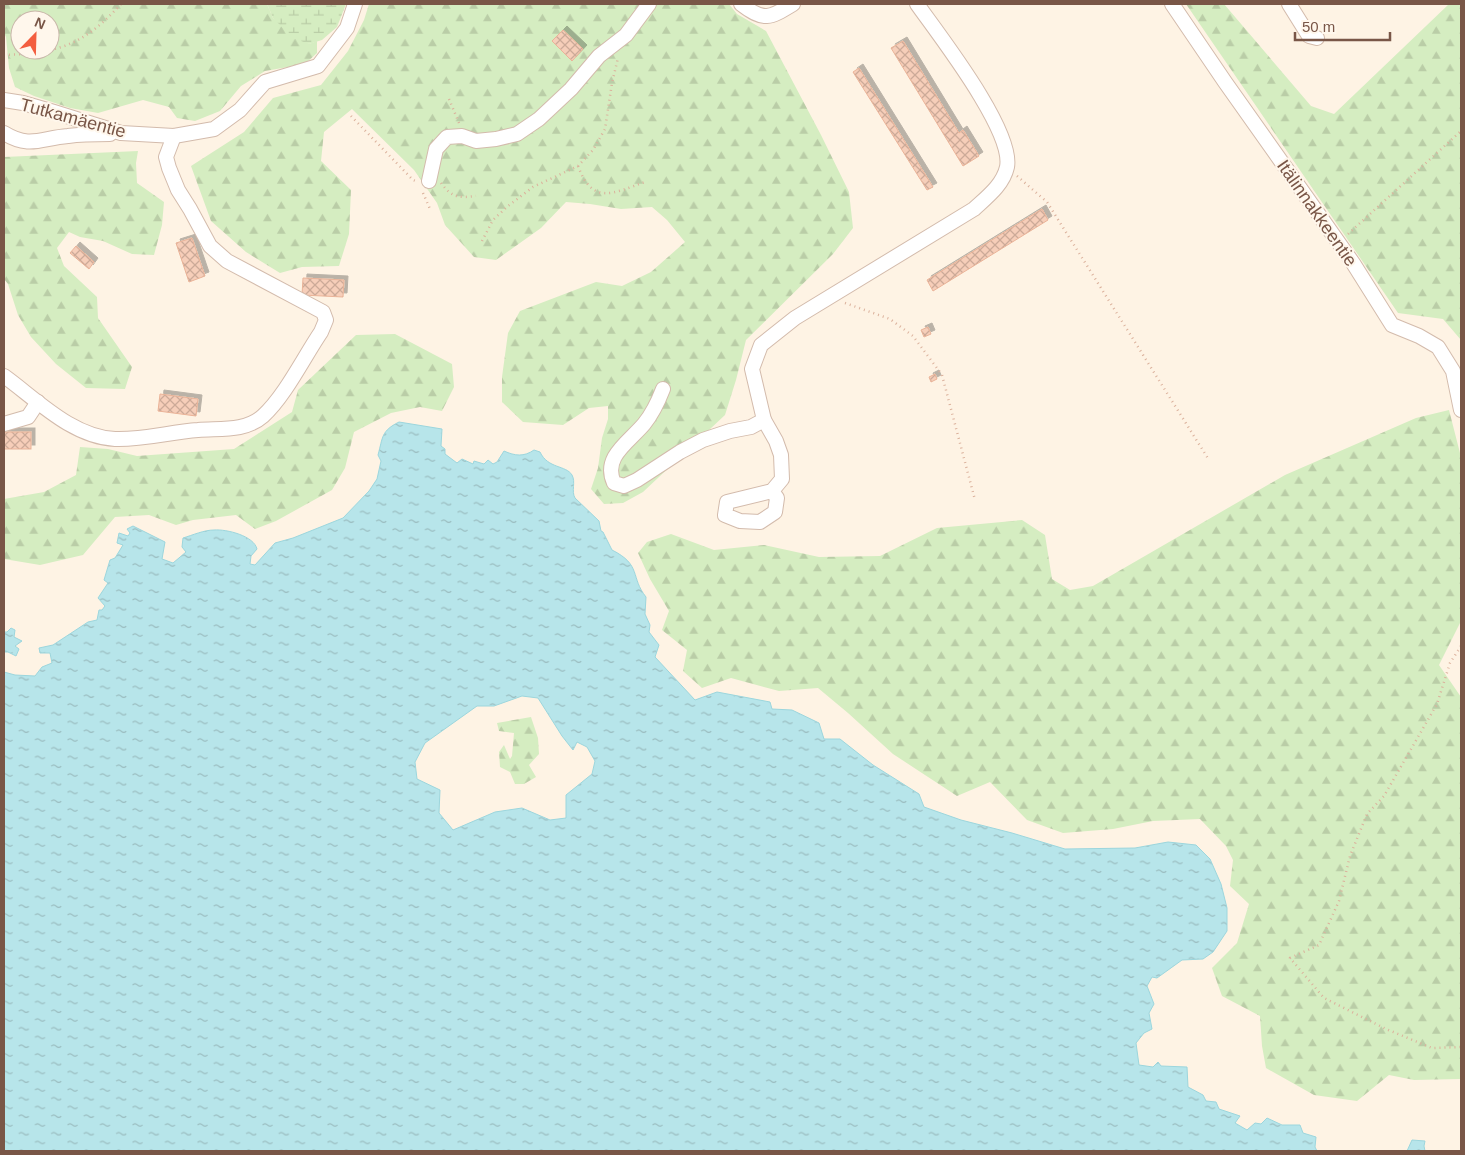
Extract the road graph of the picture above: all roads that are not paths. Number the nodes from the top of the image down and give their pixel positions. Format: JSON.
{"nodes":[{"id":1,"x":355,"y":4,"type":"edge"},
{"id":2,"x":649,"y":4,"type":"edge"},
{"id":3,"x":742,"y":4,"type":"edge"},
{"id":4,"x":793,"y":4,"type":"edge"},
{"id":5,"x":917,"y":4,"type":"edge"},
{"id":6,"x":1172,"y":4,"type":"edge"},
{"id":7,"x":1289,"y":4,"type":"edge"},
{"id":8,"x":1317,"y":38,"type":"dead end"},
{"id":9,"x":4,"y":99,"type":"edge"},
{"id":10,"x":4,"y":133,"type":"edge"},
{"id":11,"x":121,"y":133,"type":"junction"},
{"id":12,"x":174,"y":136,"type":"junction"},
{"id":13,"x":427,"y":178,"type":"road end"},
{"id":14,"x":4,"y":376,"type":"edge"},
{"id":15,"x":663,"y":389,"type":"dead end"},
{"id":16,"x":38,"y":402,"type":"junction"},
{"id":17,"x":1461,"y":410,"type":"edge"},
{"id":18,"x":764,"y":420,"type":"junction"},
{"id":19,"x":4,"y":424,"type":"edge"},
{"id":20,"x":772,"y":491,"type":"dead end"}],
"edges":[{"from":1,"to":12,"type":"street","name":"Tutkamäentie"},
{"from":2,"to":13,"type":"street"},
{"from":3,"to":4,"type":"street"},
{"from":5,"to":18,"type":"street"},
{"from":6,"to":17,"type":"street","name":"Itälinnakkeentie"},
{"from":7,"to":8,"type":"street"},
{"from":9,"to":11,"type":"street","name":"Tutkamäentie"},
{"from":10,"to":11,"type":"street"},
{"from":11,"to":12,"type":"street","name":"Tutkamäentie"},
{"from":12,"to":16,"type":"street"},
{"from":14,"to":16,"type":"street"},
{"from":15,"to":18,"type":"street"},
{"from":16,"to":19,"type":"street"},
{"from":18,"to":20,"type":"street"}]}
